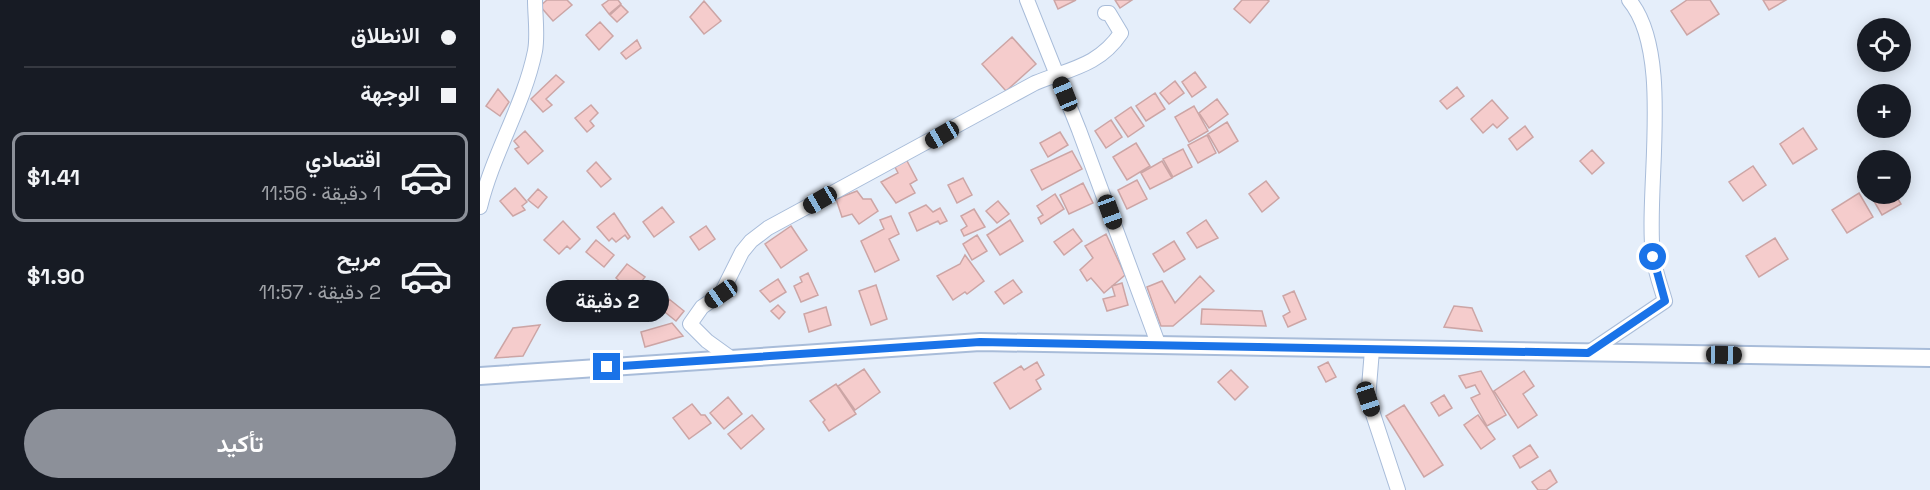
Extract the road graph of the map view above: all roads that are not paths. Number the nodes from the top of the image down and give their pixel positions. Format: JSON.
{"nodes":[{"id":1,"x":536,"y":0,"type":"edge"},
{"id":2,"x":1027,"y":0,"type":"edge"},
{"id":3,"x":1633,"y":1,"type":"edge"},
{"id":4,"x":1105,"y":13,"type":"dead end"},
{"id":5,"x":1057,"y":74,"type":"junction"},
{"id":6,"x":480,"y":207,"type":"edge"},
{"id":7,"x":1159,"y":346,"type":"junction"},
{"id":8,"x":1372,"y":350,"type":"junction"},
{"id":9,"x":1588,"y":353,"type":"junction"},
{"id":10,"x":732,"y":358,"type":"junction"},
{"id":11,"x":1930,"y":358,"type":"edge"},
{"id":12,"x":480,"y":376,"type":"edge"},
{"id":13,"x":1398,"y":490,"type":"edge"}],
"edges":[{"from":1,"to":6,"type":"street"},
{"from":2,"to":5,"type":"street"},
{"from":3,"to":9,"type":"street"},
{"from":4,"to":5,"type":"street"},
{"from":5,"to":7,"type":"street"},
{"from":5,"to":10,"type":"street"},
{"from":7,"to":8,"type":"main road"},
{"from":7,"to":10,"type":"main road"},
{"from":8,"to":9,"type":"main road"},
{"from":8,"to":13,"type":"street"},
{"from":9,"to":11,"type":"main road"},
{"from":10,"to":12,"type":"main road"}]}
